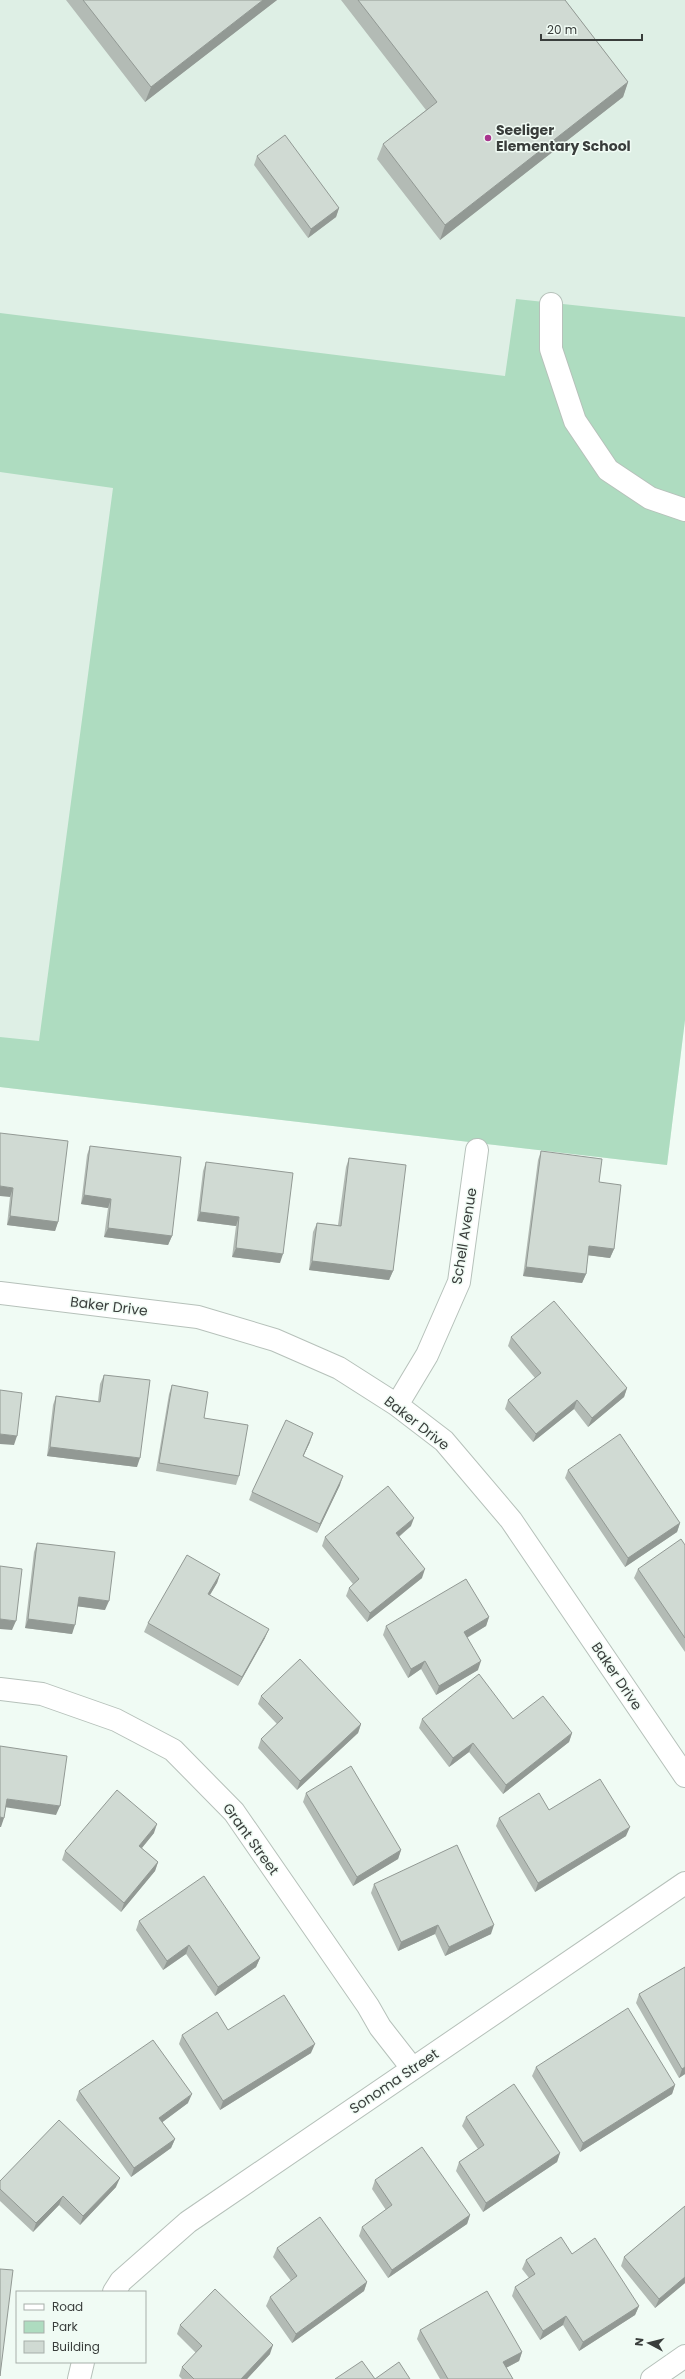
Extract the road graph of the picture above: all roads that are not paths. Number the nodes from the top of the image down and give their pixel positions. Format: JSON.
{"nodes":[{"id":1,"x":550,"y":304,"type":"dead end"},
{"id":2,"x":685,"y":510,"type":"edge"},
{"id":3,"x":477,"y":1150,"type":"dead end"},
{"id":4,"x":0,"y":1292,"type":"edge"},
{"id":5,"x":397,"y":1405,"type":"junction"},
{"id":6,"x":0,"y":1689,"type":"edge"},
{"id":7,"x":685,"y":1776,"type":"edge"},
{"id":8,"x":685,"y":1883,"type":"edge"},
{"id":9,"x":412,"y":2068,"type":"junction"},
{"id":10,"x":115,"y":2291,"type":"edge"},
{"id":11,"x":685,"y":2356,"type":"edge"},
{"id":12,"x":83,"y":2363,"type":"edge"},
{"id":13,"x":79,"y":2379,"type":"edge"},
{"id":14,"x":652,"y":2379,"type":"edge"}],
"edges":[{"from":1,"to":2,"type":"street"},
{"from":3,"to":5,"type":"street","name":"Schell Avenue"},
{"from":4,"to":5,"type":"street","name":"Baker Drive"},
{"from":5,"to":7,"type":"street","name":"Baker Drive"},
{"from":6,"to":9,"type":"street","name":"Grant Street"},
{"from":8,"to":9,"type":"street","name":"Sonoma Street"},
{"from":9,"to":10,"type":"street","name":"Sonoma Street"},
{"from":11,"to":14,"type":"street"},
{"from":12,"to":13,"type":"street"}]}
